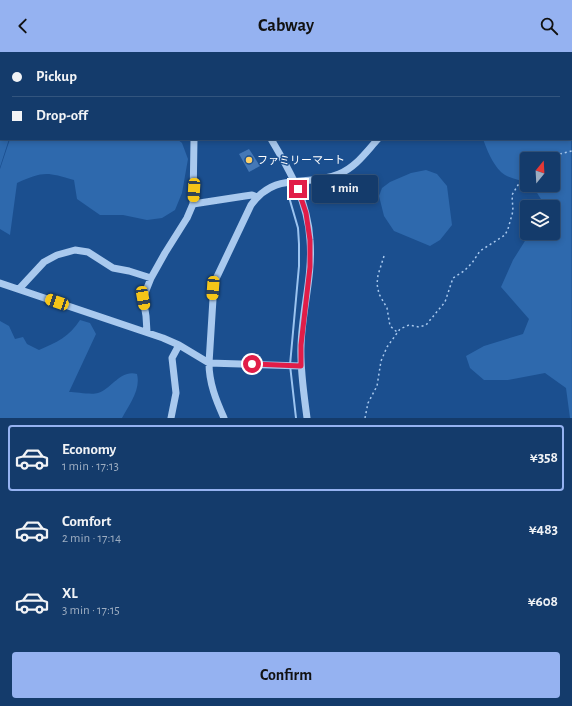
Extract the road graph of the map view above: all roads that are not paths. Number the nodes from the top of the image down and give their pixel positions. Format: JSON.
{"nodes":[{"id":1,"x":194,"y":140,"type":"edge"},
{"id":2,"x":272,"y":140,"type":"edge"},
{"id":3,"x":377,"y":140,"type":"edge"},
{"id":4,"x":295,"y":180,"type":"junction"},
{"id":5,"x":256,"y":197,"type":"junction"},
{"id":6,"x":193,"y":204,"type":"junction"},
{"id":7,"x":151,"y":278,"type":"junction"},
{"id":8,"x":0,"y":283,"type":"edge"},
{"id":9,"x":19,"y":289,"type":"junction"},
{"id":10,"x":147,"y":332,"type":"junction"},
{"id":11,"x":179,"y":345,"type":"junction"},
{"id":12,"x":209,"y":363,"type":"junction"},
{"id":13,"x":299,"y":366,"type":"junction"},
{"id":14,"x":170,"y":418,"type":"edge"},
{"id":15,"x":224,"y":418,"type":"edge"},
{"id":16,"x":307,"y":418,"type":"edge"}],
"edges":[{"from":1,"to":6,"type":"street"},
{"from":2,"to":4,"type":"street"},
{"from":3,"to":4,"type":"street"},
{"from":4,"to":5,"type":"street"},
{"from":4,"to":13,"type":"street"},
{"from":5,"to":6,"type":"street"},
{"from":5,"to":12,"type":"street"},
{"from":6,"to":7,"type":"street"},
{"from":7,"to":9,"type":"street"},
{"from":7,"to":10,"type":"street"},
{"from":8,"to":9,"type":"street"},
{"from":9,"to":10,"type":"street"},
{"from":10,"to":11,"type":"street"},
{"from":11,"to":12,"type":"street"},
{"from":11,"to":14,"type":"street"},
{"from":12,"to":13,"type":"street"},
{"from":12,"to":15,"type":"street"},
{"from":13,"to":16,"type":"street"}]}
